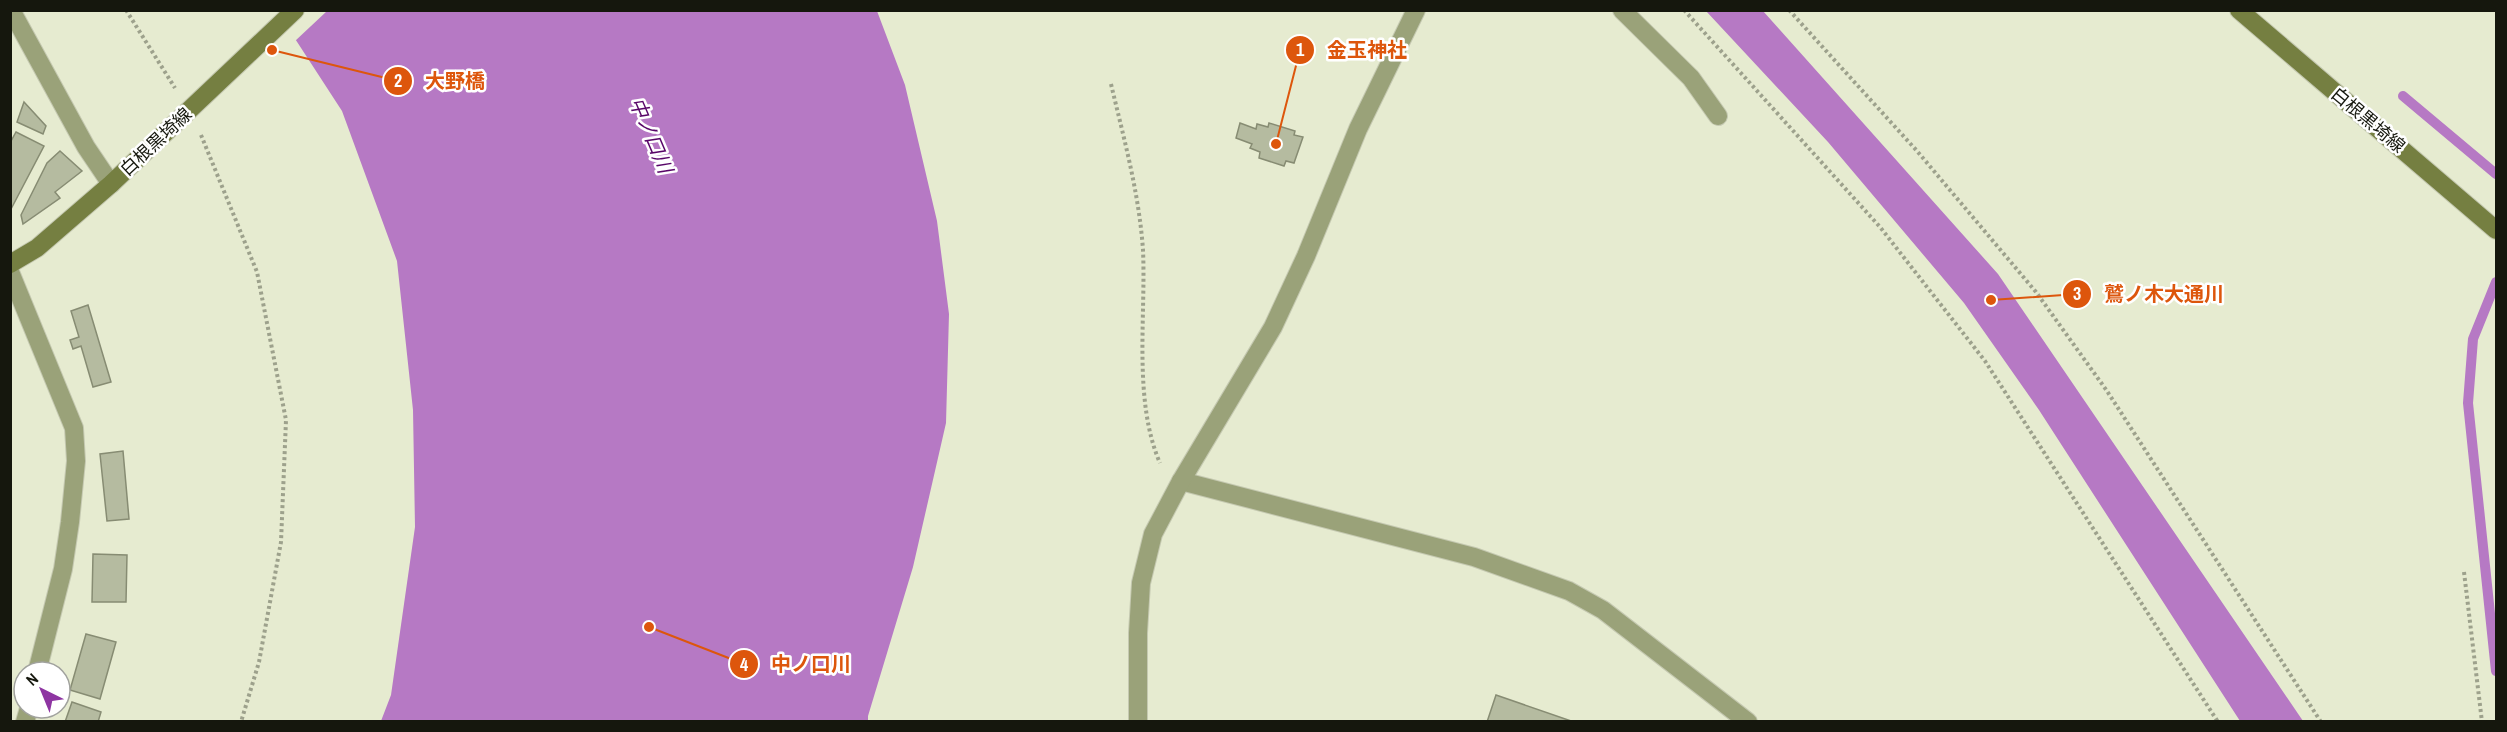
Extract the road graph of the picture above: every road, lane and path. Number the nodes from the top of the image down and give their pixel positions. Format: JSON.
{"nodes":[{"id":1,"x":11,"y":10,"type":"edge"},
{"id":2,"x":126,"y":10,"type":"edge"},
{"id":3,"x":295,"y":10,"type":"edge"},
{"id":4,"x":1416,"y":10,"type":"edge"},
{"id":5,"x":1622,"y":10,"type":"edge"},
{"id":6,"x":1684,"y":10,"type":"edge"},
{"id":7,"x":1789,"y":10,"type":"edge"},
{"id":8,"x":2239,"y":10,"type":"edge"},
{"id":9,"x":1111,"y":84,"type":"dead end"},
{"id":10,"x":177,"y":90,"type":"dead end"},
{"id":11,"x":1718,"y":116,"type":"dead end"},
{"id":12,"x":201,"y":134,"type":"dead end"},
{"id":13,"x":111,"y":184,"type":"junction"},
{"id":14,"x":2496,"y":230,"type":"edge"},
{"id":15,"x":10,"y":264,"type":"edge"},
{"id":16,"x":10,"y":272,"type":"edge"},
{"id":17,"x":1181,"y":481,"type":"junction"},
{"id":18,"x":2464,"y":572,"type":"dead end"},
{"id":19,"x":40,"y":660,"type":"edge"},
{"id":20,"x":241,"y":722,"type":"edge"},
{"id":21,"x":1138,"y":722,"type":"edge"},
{"id":22,"x":1748,"y":722,"type":"edge"},
{"id":23,"x":2218,"y":722,"type":"edge"},
{"id":24,"x":2321,"y":722,"type":"edge"},
{"id":25,"x":2482,"y":722,"type":"edge"}],
"edges":[{"from":1,"to":13,"type":"street"},
{"from":2,"to":10,"type":"path"},
{"from":3,"to":13,"type":"main road","name":"白根黒埼線"},
{"from":4,"to":17,"type":"street"},
{"from":5,"to":11,"type":"street"},
{"from":6,"to":23,"type":"path"},
{"from":7,"to":24,"type":"path"},
{"from":8,"to":14,"type":"main road","name":"白根黒埼線"},
{"from":9,"to":17,"type":"path"},
{"from":12,"to":20,"type":"path"},
{"from":13,"to":15,"type":"main road","name":"白根黒埼線"},
{"from":16,"to":19,"type":"street"},
{"from":17,"to":21,"type":"street"},
{"from":17,"to":22,"type":"street"},
{"from":18,"to":25,"type":"path"}]}
